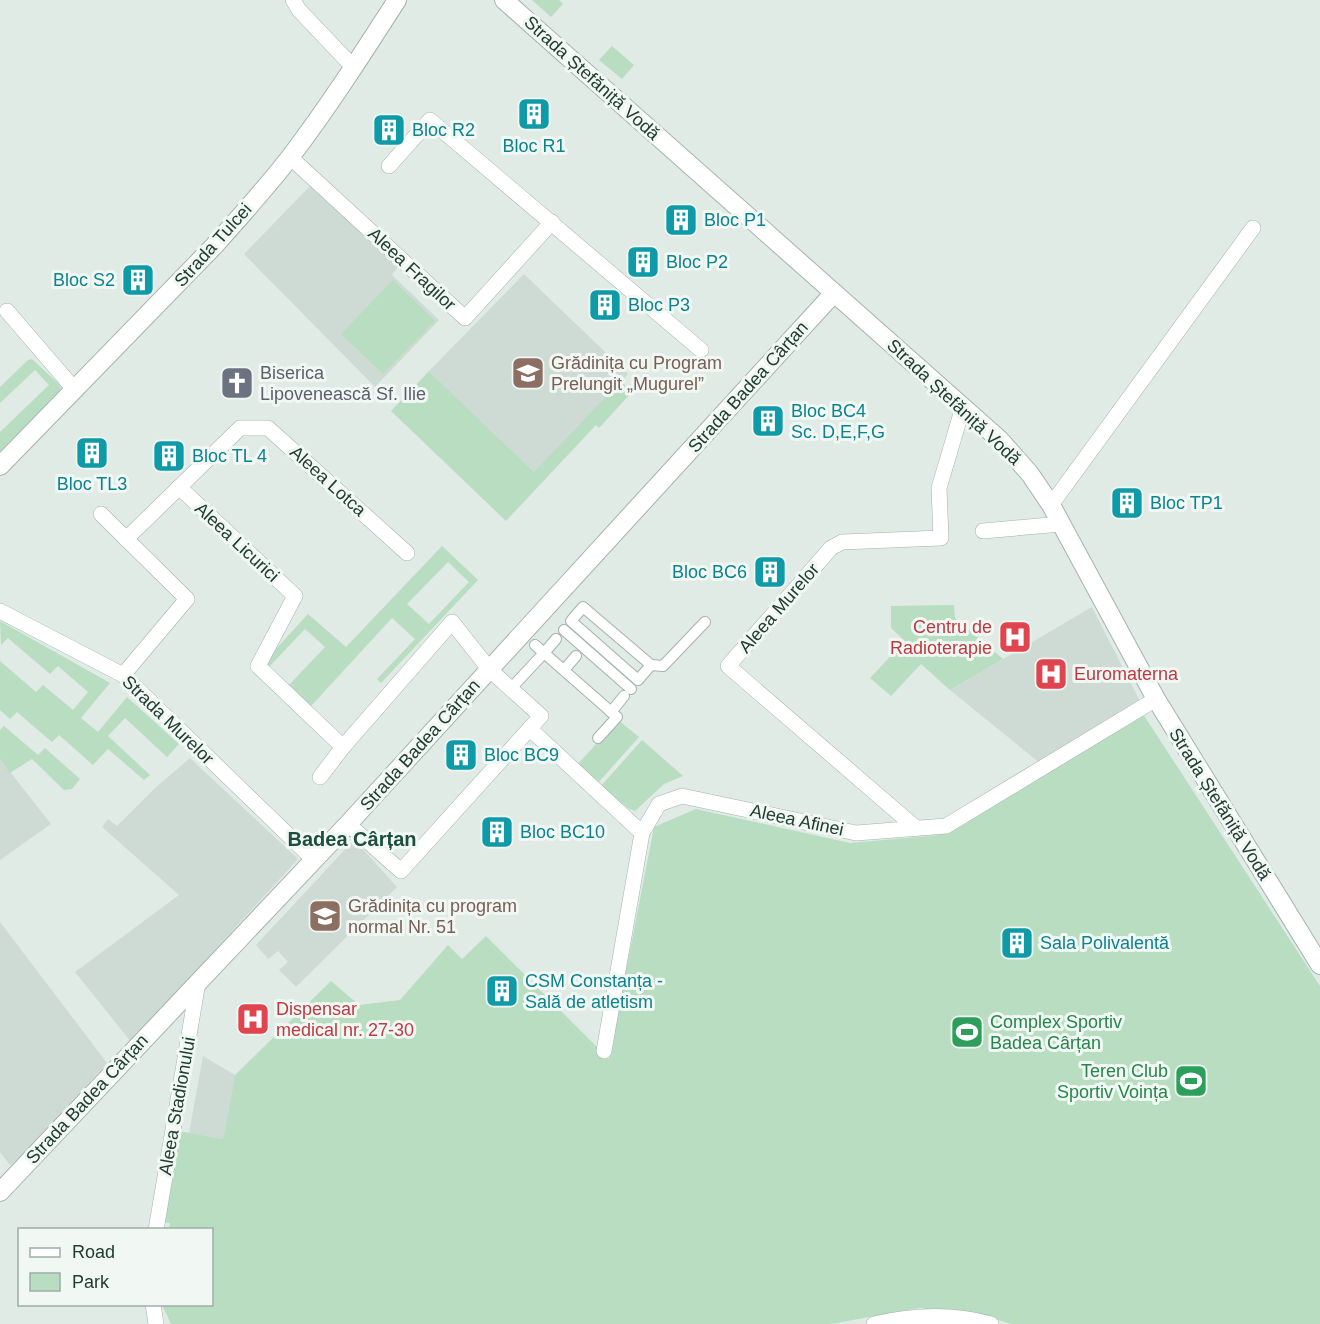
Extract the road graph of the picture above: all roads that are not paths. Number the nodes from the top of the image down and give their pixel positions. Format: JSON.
{"nodes":[{"id":1,"x":293,"y":0,"type":"edge"},
{"id":2,"x":397,"y":0,"type":"edge"},
{"id":3,"x":504,"y":0,"type":"edge"},
{"id":4,"x":354,"y":68,"type":"junction"},
{"id":5,"x":290,"y":157,"type":"junction"},
{"id":6,"x":389,"y":166,"type":"dead end"},
{"id":7,"x":552,"y":222,"type":"junction"},
{"id":8,"x":1253,"y":228,"type":"dead end"},
{"id":9,"x":834,"y":293,"type":"junction"},
{"id":10,"x":7,"y":311,"type":"dead end"},
{"id":11,"x":701,"y":350,"type":"dead end"},
{"id":12,"x":75,"y":390,"type":"junction"},
{"id":13,"x":963,"y":407,"type":"junction"},
{"id":14,"x":0,"y":466,"type":"edge"},
{"id":15,"x":179,"y":487,"type":"junction"},
{"id":16,"x":1051,"y":506,"type":"junction"},
{"id":17,"x":101,"y":514,"type":"dead end"},
{"id":18,"x":1062,"y":524,"type":"junction"},
{"id":19,"x":983,"y":531,"type":"dead end"},
{"id":20,"x":126,"y":538,"type":"junction"},
{"id":21,"x":407,"y":553,"type":"dead end"},
{"id":22,"x":0,"y":611,"type":"edge"},
{"id":23,"x":705,"y":622,"type":"dead end"},
{"id":24,"x":604,"y":625,"type":"junction"},
{"id":25,"x":591,"y":639,"type":"junction"},
{"id":26,"x":535,"y":645,"type":"dead end"},
{"id":27,"x":632,"y":649,"type":"junction"},
{"id":28,"x":544,"y":653,"type":"junction"},
{"id":29,"x":576,"y":656,"type":"dead end"},
{"id":30,"x":619,"y":663,"type":"junction"},
{"id":31,"x":651,"y":665,"type":"junction"},
{"id":32,"x":490,"y":670,"type":"junction"},
{"id":33,"x":564,"y":670,"type":"junction"},
{"id":34,"x":123,"y":675,"type":"junction"},
{"id":35,"x":516,"y":683,"type":"dead end"},
{"id":36,"x":1156,"y":699,"type":"junction"},
{"id":37,"x":611,"y":712,"type":"junction"},
{"id":38,"x":530,"y":729,"type":"junction"},
{"id":39,"x":598,"y":738,"type":"dead end"},
{"id":40,"x":343,"y":747,"type":"junction"},
{"id":41,"x":320,"y":777,"type":"dead end"},
{"id":42,"x":348,"y":824,"type":"junction"},
{"id":43,"x":916,"y":828,"type":"junction"},
{"id":44,"x":642,"y":833,"type":"junction"},
{"id":45,"x":314,"y":860,"type":"junction"},
{"id":46,"x":1320,"y":964,"type":"edge"},
{"id":47,"x":198,"y":982,"type":"junction"},
{"id":48,"x":604,"y":1051,"type":"dead end"},
{"id":49,"x":0,"y":1192,"type":"edge"},
{"id":50,"x":156,"y":1228,"type":"edge"},
{"id":51,"x":153,"y":1306,"type":"edge"},
{"id":52,"x":156,"y":1324,"type":"edge"},
{"id":53,"x":873,"y":1324,"type":"edge"},
{"id":54,"x":991,"y":1324,"type":"edge"}],
"edges":[{"from":1,"to":4,"type":"street"},
{"from":2,"to":4,"type":"street","name":"Strada Tulcei"},
{"from":3,"to":9,"type":"street","name":"Strada Ștefăniță Vodă"},
{"from":4,"to":5,"type":"street","name":"Strada Tulcei"},
{"from":5,"to":7,"type":"street","name":"Aleea Fragilor"},
{"from":5,"to":12,"type":"street","name":"Strada Tulcei"},
{"from":6,"to":7,"type":"street"},
{"from":7,"to":11,"type":"street"},
{"from":8,"to":16,"type":"street"},
{"from":9,"to":13,"type":"street","name":"Strada Ștefăniță Vodă"},
{"from":9,"to":32,"type":"street","name":"Strada Badea Cârțan"},
{"from":10,"to":12,"type":"street"},
{"from":12,"to":14,"type":"street","name":"Strada Tulcei"},
{"from":13,"to":16,"type":"street","name":"Strada Ștefăniță Vodă"},
{"from":13,"to":43,"type":"street","name":"Aleea Murelor"},
{"from":15,"to":20,"type":"street"},
{"from":15,"to":21,"type":"street","name":"Aleea Lotca"},
{"from":15,"to":40,"type":"street","name":"Aleea Licurici"},
{"from":16,"to":18,"type":"street","name":"Strada Ștefăniță Vodă"},
{"from":17,"to":20,"type":"street"},
{"from":18,"to":19,"type":"street"},
{"from":18,"to":36,"type":"street","name":"Strada Ștefăniță Vodă"},
{"from":20,"to":34,"type":"street"},
{"from":22,"to":34,"type":"street","name":"Strada Murelor"},
{"from":23,"to":31,"type":"street"},
{"from":24,"to":25,"type":"street"},
{"from":24,"to":25,"type":"street"},
{"from":24,"to":27,"type":"street"},
{"from":25,"to":30,"type":"street"},
{"from":26,"to":28,"type":"street"},
{"from":27,"to":30,"type":"street"},
{"from":27,"to":31,"type":"street"},
{"from":28,"to":33,"type":"street"},
{"from":28,"to":35,"type":"street"},
{"from":28,"to":37,"type":"street"},
{"from":29,"to":33,"type":"street"},
{"from":30,"to":31,"type":"street"},
{"from":32,"to":38,"type":"street"},
{"from":32,"to":40,"type":"street"},
{"from":32,"to":42,"type":"street","name":"Strada Badea Cârțan"},
{"from":33,"to":37,"type":"street"},
{"from":34,"to":45,"type":"street","name":"Strada Murelor"},
{"from":36,"to":43,"type":"street","name":"Aleea Afinei"},
{"from":36,"to":46,"type":"street","name":"Strada Ștefăniță Vodă"},
{"from":37,"to":39,"type":"street"},
{"from":38,"to":42,"type":"street"},
{"from":38,"to":44,"type":"street"},
{"from":40,"to":41,"type":"street"},
{"from":42,"to":45,"type":"street","name":"Strada Badea Cârțan"},
{"from":43,"to":44,"type":"street","name":"Aleea Afinei"},
{"from":44,"to":48,"type":"street","name":"Aleea Afinei"},
{"from":45,"to":47,"type":"street","name":"Strada Badea Cârțan"},
{"from":47,"to":49,"type":"street","name":"Strada Badea Cârțan"},
{"from":47,"to":50,"type":"street","name":"Aleea Stadionului"},
{"from":51,"to":52,"type":"street"},
{"from":53,"to":54,"type":"street"}]}
